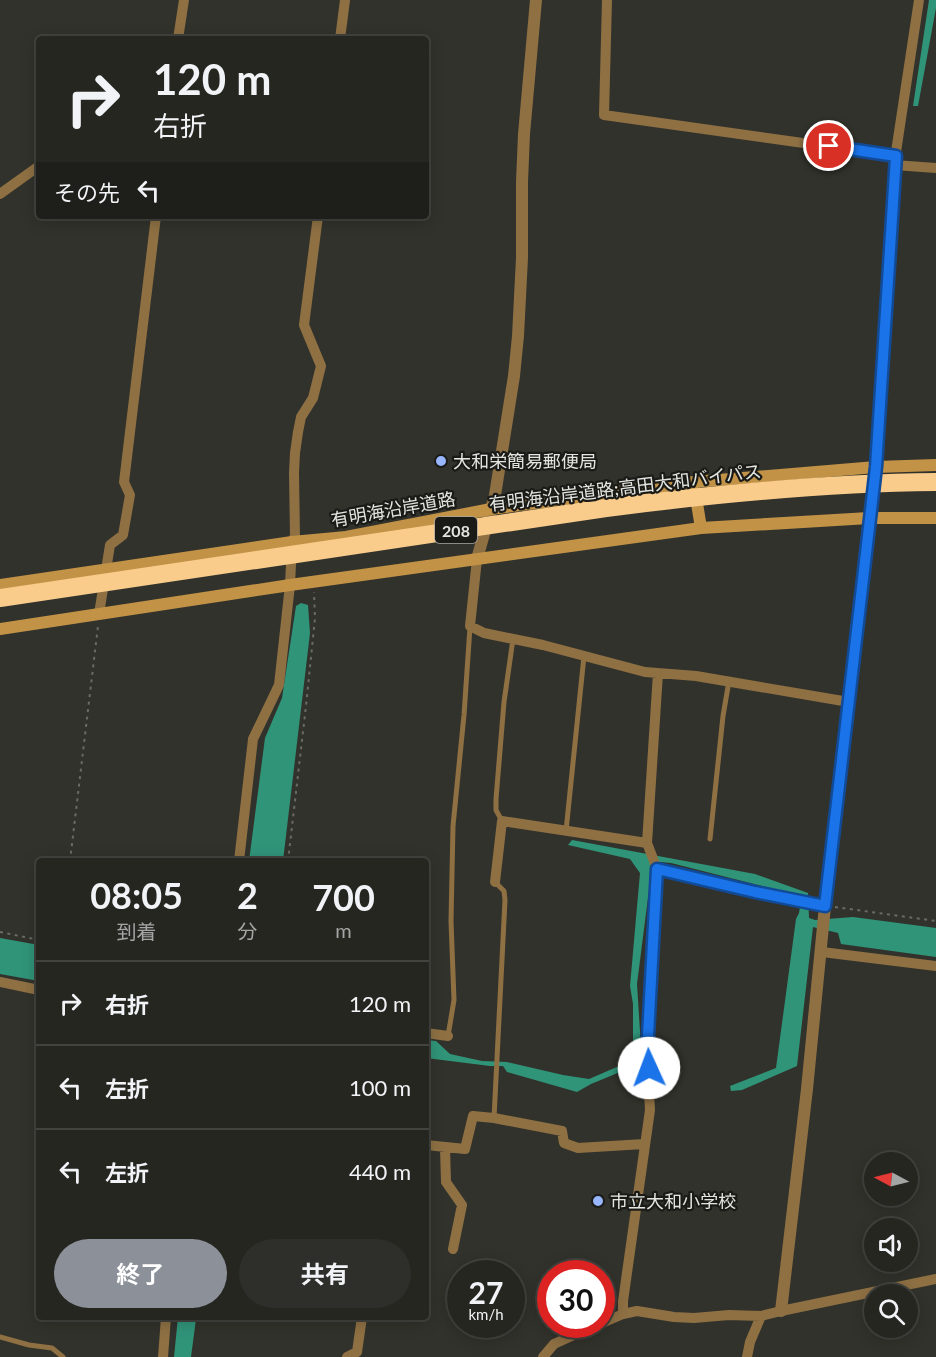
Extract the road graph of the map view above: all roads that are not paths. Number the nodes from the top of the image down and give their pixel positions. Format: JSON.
{"nodes":[{"id":1,"x":184,"y":0,"type":"edge"},
{"id":2,"x":345,"y":0,"type":"edge"},
{"id":3,"x":536,"y":0,"type":"edge"},
{"id":4,"x":607,"y":0,"type":"edge"},
{"id":5,"x":919,"y":0,"type":"edge"},
{"id":6,"x":178,"y":36,"type":"edge"},
{"id":7,"x":340,"y":36,"type":"edge"},
{"id":8,"x":895,"y":160,"type":"junction"},
{"id":9,"x":36,"y":168,"type":"edge"},
{"id":10,"x":936,"y":168,"type":"edge"},
{"id":11,"x":0,"y":194,"type":"edge"},
{"id":12,"x":156,"y":219,"type":"edge"},
{"id":13,"x":318,"y":219,"type":"edge"},
{"id":14,"x":936,"y":465,"type":"edge"},
{"id":15,"x":876,"y":467,"type":"junction"},
{"id":16,"x":694,"y":482,"type":"junction"},
{"id":17,"x":936,"y":483,"type":"edge"},
{"id":18,"x":491,"y":509,"type":"junction"},
{"id":19,"x":869,"y":518,"type":"junction"},
{"id":20,"x":936,"y":518,"type":"edge"},
{"id":21,"x":701,"y":528,"type":"junction"},
{"id":22,"x":292,"y":542,"type":"junction"},
{"id":23,"x":477,"y":559,"type":"junction"},
{"id":24,"x":107,"y":569,"type":"junction"},
{"id":25,"x":0,"y":585,"type":"edge"},
{"id":26,"x":290,"y":585,"type":"junction"},
{"id":27,"x":0,"y":598,"type":"edge"},
{"id":28,"x":99,"y":614,"type":"junction"},
{"id":29,"x":470,"y":626,"type":"junction"},
{"id":30,"x":0,"y":629,"type":"edge"},
{"id":31,"x":513,"y":639,"type":"junction"},
{"id":32,"x":584,"y":656,"type":"junction"},
{"id":33,"x":658,"y":673,"type":"junction"},
{"id":34,"x":729,"y":681,"type":"junction"},
{"id":35,"x":849,"y":702,"type":"junction"},
{"id":36,"x":502,"y":821,"type":"junction"},
{"id":37,"x":566,"y":831,"type":"junction"},
{"id":38,"x":710,"y":839,"type":"dead end"},
{"id":39,"x":647,"y":843,"type":"junction"},
{"id":40,"x":239,"y":858,"type":"edge"},
{"id":41,"x":657,"y":869,"type":"junction"},
{"id":42,"x":495,"y":882,"type":"joint"},
{"id":43,"x":825,"y":906,"type":"junction"},
{"id":44,"x":822,"y":952,"type":"junction"},
{"id":45,"x":936,"y":966,"type":"edge"},
{"id":46,"x":0,"y":982,"type":"edge"},
{"id":47,"x":36,"y":989,"type":"edge"},
{"id":48,"x":429,"y":1033,"type":"edge"},
{"id":49,"x":448,"y":1036,"type":"joint"},
{"id":50,"x":494,"y":1118,"type":"junction"},
{"id":51,"x":644,"y":1144,"type":"junction"},
{"id":52,"x":429,"y":1145,"type":"edge"},
{"id":53,"x":445,"y":1148,"type":"junction"},
{"id":54,"x":453,"y":1250,"type":"dead end"},
{"id":55,"x":936,"y":1279,"type":"edge"},
{"id":56,"x":623,"y":1308,"type":"junction"},
{"id":57,"x":782,"y":1308,"type":"junction"},
{"id":58,"x":615,"y":1314,"type":"edge"},
{"id":59,"x":761,"y":1316,"type":"junction"},
{"id":60,"x":166,"y":1320,"type":"edge"},
{"id":61,"x":362,"y":1320,"type":"edge"},
{"id":62,"x":0,"y":1337,"type":"edge"},
{"id":63,"x":568,"y":1338,"type":"edge"},
{"id":64,"x":63,"y":1357,"type":"edge"},
{"id":65,"x":163,"y":1357,"type":"edge"},
{"id":66,"x":347,"y":1357,"type":"edge"},
{"id":67,"x":543,"y":1357,"type":"edge"},
{"id":68,"x":747,"y":1357,"type":"edge"}],
"edges":[{"from":1,"to":6,"type":"street"},
{"from":2,"to":7,"type":"street"},
{"from":3,"to":18,"type":"street"},
{"from":4,"to":8,"type":"street"},
{"from":5,"to":8,"type":"street"},
{"from":8,"to":10,"type":"street"},
{"from":8,"to":15,"type":"street"},
{"from":9,"to":11,"type":"street"},
{"from":12,"to":24,"type":"street"},
{"from":13,"to":22,"type":"street"},
{"from":14,"to":15,"type":"main road","name":"有明海沿岸道路"},
{"from":15,"to":16,"type":"main road","name":"有明海沿岸道路"},
{"from":15,"to":19,"type":"street"},
{"from":16,"to":18,"type":"main road","name":"有明海沿岸道路"},
{"from":16,"to":21,"type":"main road"},
{"from":17,"to":27,"type":"highway","name":"有明海沿岸道路;高田大和バイパス","number":"208"},
{"from":18,"to":22,"type":"main road","name":"有明海沿岸道路"},
{"from":18,"to":23,"type":"street"},
{"from":19,"to":20,"type":"main road"},
{"from":19,"to":21,"type":"main road"},
{"from":19,"to":35,"type":"street"},
{"from":21,"to":23,"type":"main road"},
{"from":22,"to":24,"type":"main road","name":"有明海沿岸道路"},
{"from":22,"to":26,"type":"street"},
{"from":23,"to":26,"type":"main road"},
{"from":23,"to":29,"type":"street"},
{"from":24,"to":25,"type":"main road","name":"有明海沿岸道路"},
{"from":24,"to":28,"type":"street"},
{"from":26,"to":28,"type":"main road"},
{"from":26,"to":40,"type":"street"},
{"from":28,"to":30,"type":"main road"},
{"from":29,"to":31,"type":"street"},
{"from":29,"to":49,"type":"lane"},
{"from":31,"to":32,"type":"street"},
{"from":31,"to":36,"type":"lane"},
{"from":32,"to":33,"type":"street"},
{"from":32,"to":37,"type":"lane"},
{"from":33,"to":34,"type":"street"},
{"from":33,"to":39,"type":"street"},
{"from":34,"to":35,"type":"street"},
{"from":34,"to":38,"type":"lane"},
{"from":35,"to":43,"type":"street"},
{"from":36,"to":37,"type":"street"},
{"from":36,"to":42,"type":"street"},
{"from":37,"to":39,"type":"street"},
{"from":39,"to":41,"type":"street"},
{"from":41,"to":43,"type":"street"},
{"from":41,"to":51,"type":"street"},
{"from":42,"to":50,"type":"lane"},
{"from":43,"to":44,"type":"street"},
{"from":44,"to":45,"type":"street"},
{"from":44,"to":57,"type":"street"},
{"from":46,"to":47,"type":"street"},
{"from":48,"to":49,"type":"street"},
{"from":50,"to":51,"type":"street"},
{"from":50,"to":53,"type":"street"},
{"from":51,"to":56,"type":"street"},
{"from":52,"to":53,"type":"street"},
{"from":53,"to":54,"type":"street"},
{"from":55,"to":57,"type":"street"},
{"from":56,"to":58,"type":"street"},
{"from":56,"to":59,"type":"street"},
{"from":57,"to":59,"type":"street"},
{"from":59,"to":68,"type":"street"},
{"from":60,"to":65,"type":"street"},
{"from":61,"to":66,"type":"street"},
{"from":62,"to":64,"type":"lane"},
{"from":63,"to":67,"type":"street"}]}
